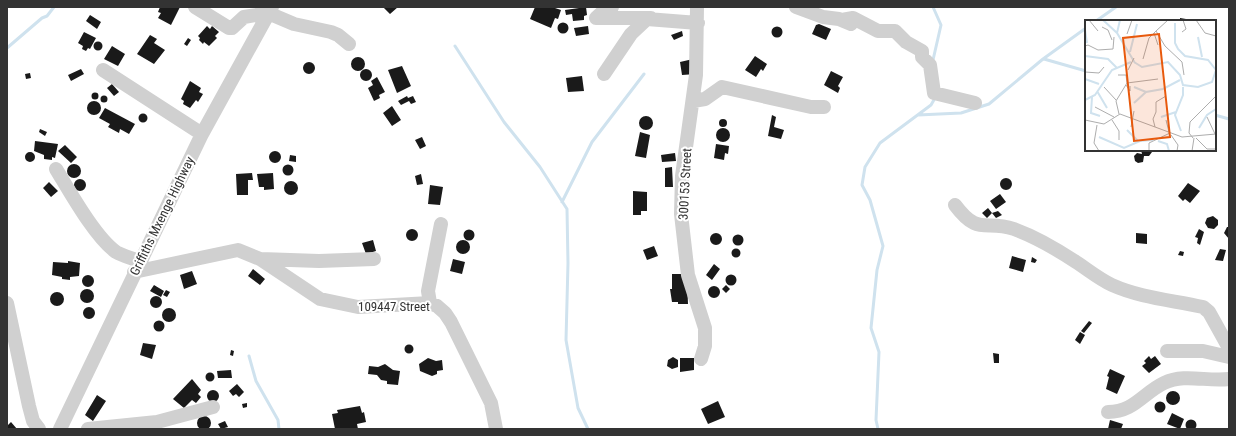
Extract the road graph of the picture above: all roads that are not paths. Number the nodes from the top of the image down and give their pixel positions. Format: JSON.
{"nodes":[{"id":1,"x":195,"y":7,"type":"edge"},
{"id":2,"x":612,"y":7,"type":"edge"},
{"id":3,"x":697,"y":7,"type":"edge"},
{"id":4,"x":796,"y":7,"type":"edge"},
{"id":5,"x":270,"y":10,"type":"edge"},
{"id":6,"x":651,"y":18,"type":"junction"},
{"id":7,"x":698,"y":23,"type":"junction"},
{"id":8,"x":349,"y":44,"type":"dead end"},
{"id":9,"x":103,"y":70,"type":"dead end"},
{"id":10,"x":604,"y":74,"type":"dead end"},
{"id":11,"x":693,"y":101,"type":"junction"},
{"id":12,"x":976,"y":103,"type":"dead end"},
{"id":13,"x":824,"y":107,"type":"dead end"},
{"id":14,"x":202,"y":134,"type":"junction"},
{"id":15,"x":56,"y":169,"type":"dead end"},
{"id":16,"x":955,"y":206,"type":"dead end"},
{"id":17,"x":441,"y":224,"type":"dead end"},
{"id":18,"x":374,"y":258,"type":"dead end"},
{"id":19,"x":260,"y":259,"type":"junction"},
{"id":20,"x":137,"y":266,"type":"junction"},
{"id":21,"x":7,"y":302,"type":"edge"},
{"id":22,"x":430,"y":303,"type":"junction"},
{"id":23,"x":1229,"y":348,"type":"edge"},
{"id":24,"x":1167,"y":351,"type":"dead end"},
{"id":25,"x":1229,"y":357,"type":"edge"},
{"id":26,"x":701,"y":359,"type":"dead end"},
{"id":27,"x":1229,"y":379,"type":"edge"},
{"id":28,"x":213,"y":408,"type":"dead end"},
{"id":29,"x":1108,"y":412,"type":"dead end"},
{"id":30,"x":39,"y":429,"type":"edge"},
{"id":31,"x":60,"y":429,"type":"edge"},
{"id":32,"x":88,"y":429,"type":"edge"},
{"id":33,"x":496,"y":429,"type":"edge"}],
"edges":[{"from":1,"to":5,"type":"street"},
{"from":2,"to":6,"type":"street"},
{"from":3,"to":7,"type":"street","name":"300153 Street"},
{"from":4,"to":12,"type":"street"},
{"from":5,"to":8,"type":"street"},
{"from":5,"to":14,"type":"street","name":"Griffiths Mxenge Highway"},
{"from":6,"to":7,"type":"street"},
{"from":6,"to":10,"type":"street"},
{"from":7,"to":11,"type":"street","name":"300153 Street"},
{"from":9,"to":14,"type":"street"},
{"from":11,"to":13,"type":"street"},
{"from":11,"to":26,"type":"street","name":"300153 Street"},
{"from":14,"to":20,"type":"street","name":"Griffiths Mxenge Highway"},
{"from":15,"to":20,"type":"street"},
{"from":16,"to":23,"type":"street"},
{"from":17,"to":22,"type":"street"},
{"from":18,"to":19,"type":"street"},
{"from":19,"to":20,"type":"street","name":"109447 Street"},
{"from":19,"to":22,"type":"street","name":"109447 Street"},
{"from":20,"to":31,"type":"street","name":"Griffiths Mxenge Highway"},
{"from":21,"to":30,"type":"street"},
{"from":22,"to":33,"type":"street","name":"109447 Street"},
{"from":24,"to":25,"type":"street"},
{"from":27,"to":29,"type":"street"},
{"from":28,"to":32,"type":"street"}]}
